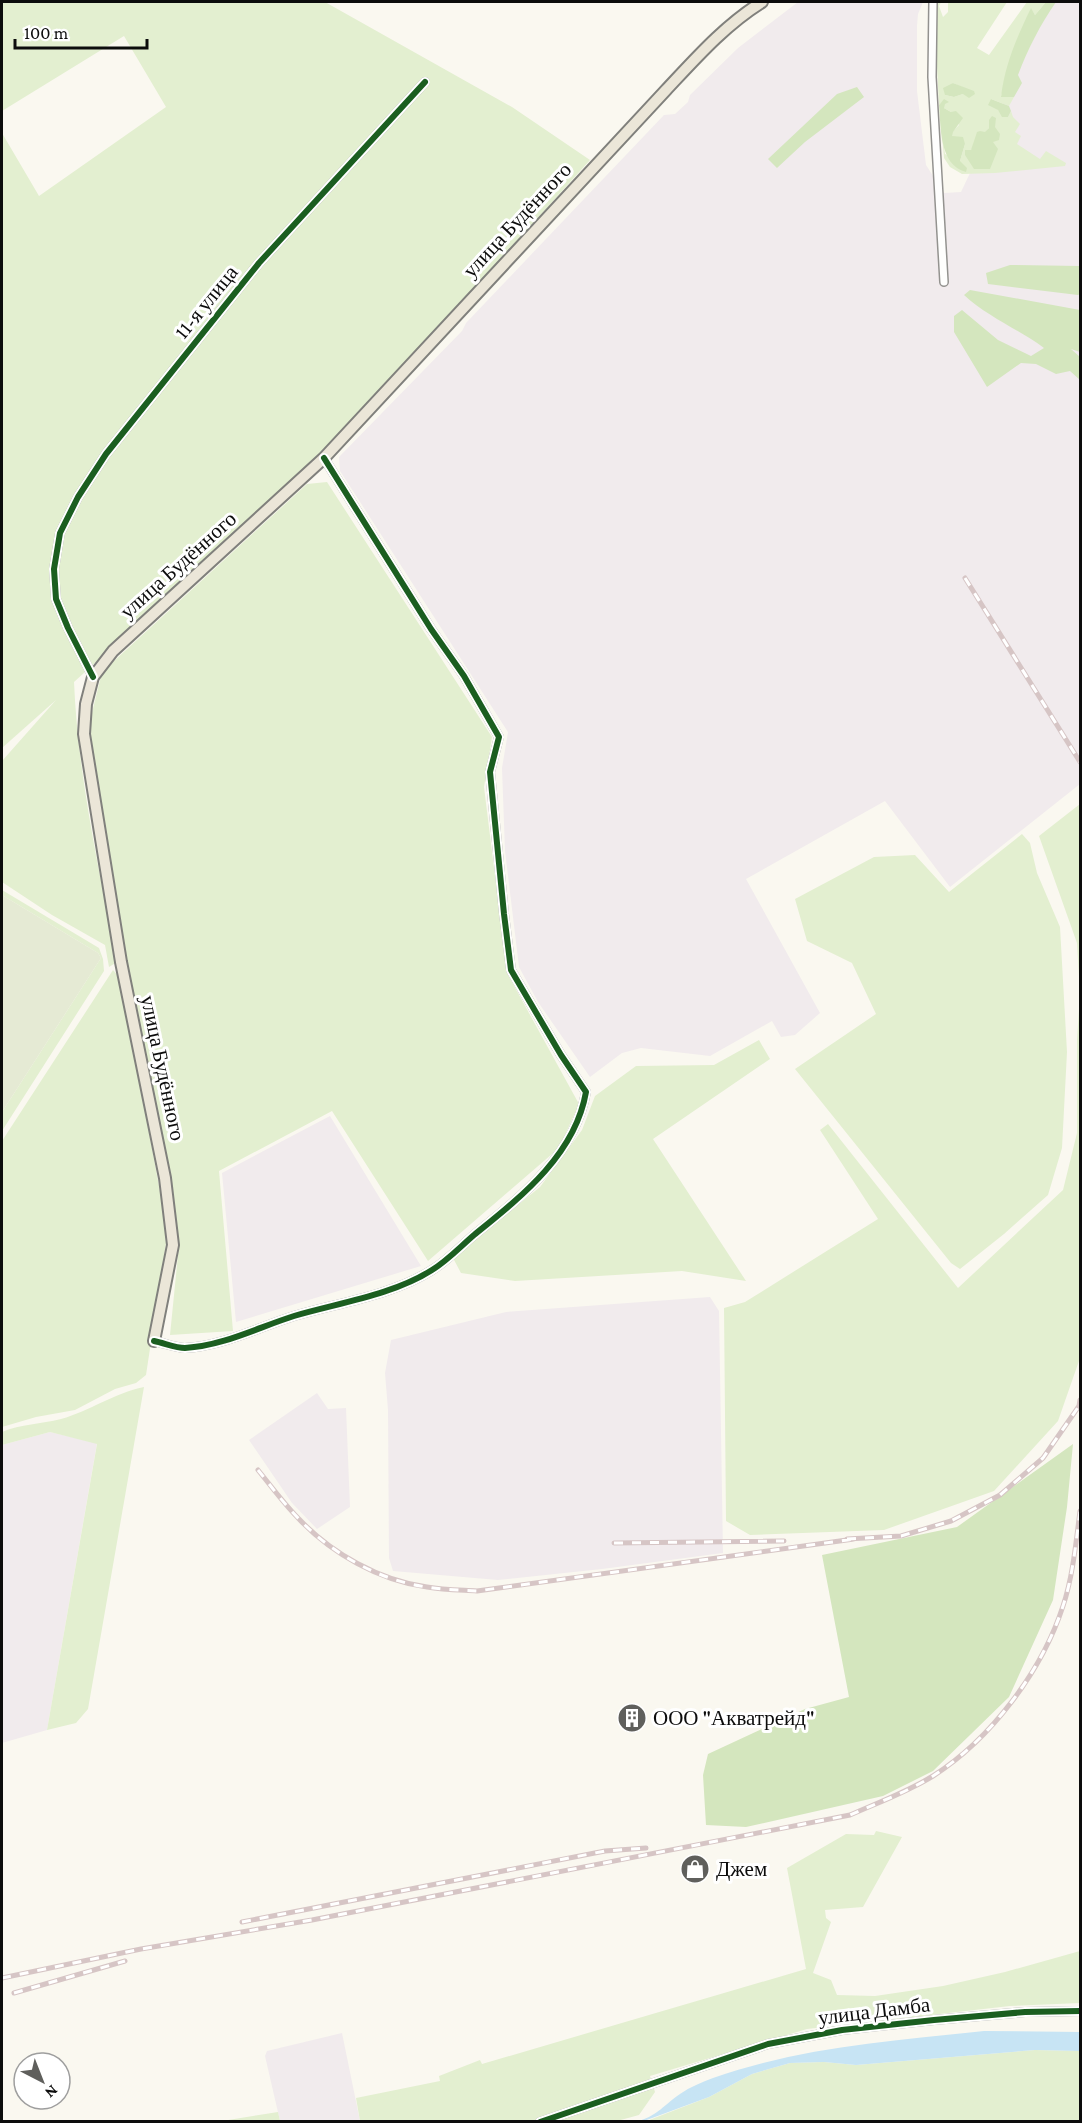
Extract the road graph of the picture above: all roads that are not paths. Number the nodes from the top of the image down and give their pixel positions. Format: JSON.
{"nodes":[{"id":1,"x":762,"y":2,"type":"edge"},
{"id":2,"x":933,"y":2,"type":"edge"},
{"id":3,"x":425,"y":82,"type":"dead end"},
{"id":4,"x":944,"y":282,"type":"dead end"},
{"id":5,"x":324,"y":458,"type":"junction"},
{"id":6,"x":93,"y":676,"type":"junction"},
{"id":7,"x":154,"y":1341,"type":"joint"},
{"id":8,"x":1080,"y":2011,"type":"edge"},
{"id":9,"x":540,"y":2121,"type":"edge"}],
"edges":[{"from":1,"to":5,"type":"main road","name":"улица Будённого"},
{"from":2,"to":4,"type":"street"},
{"from":3,"to":6,"type":"street","name":"11-я улица"},
{"from":5,"to":6,"type":"main road","name":"улица Будённого"},
{"from":5,"to":7,"type":"street"},
{"from":6,"to":7,"type":"main road","name":"улица Будённого"},
{"from":8,"to":9,"type":"street","name":"улица Дамба"}]}
